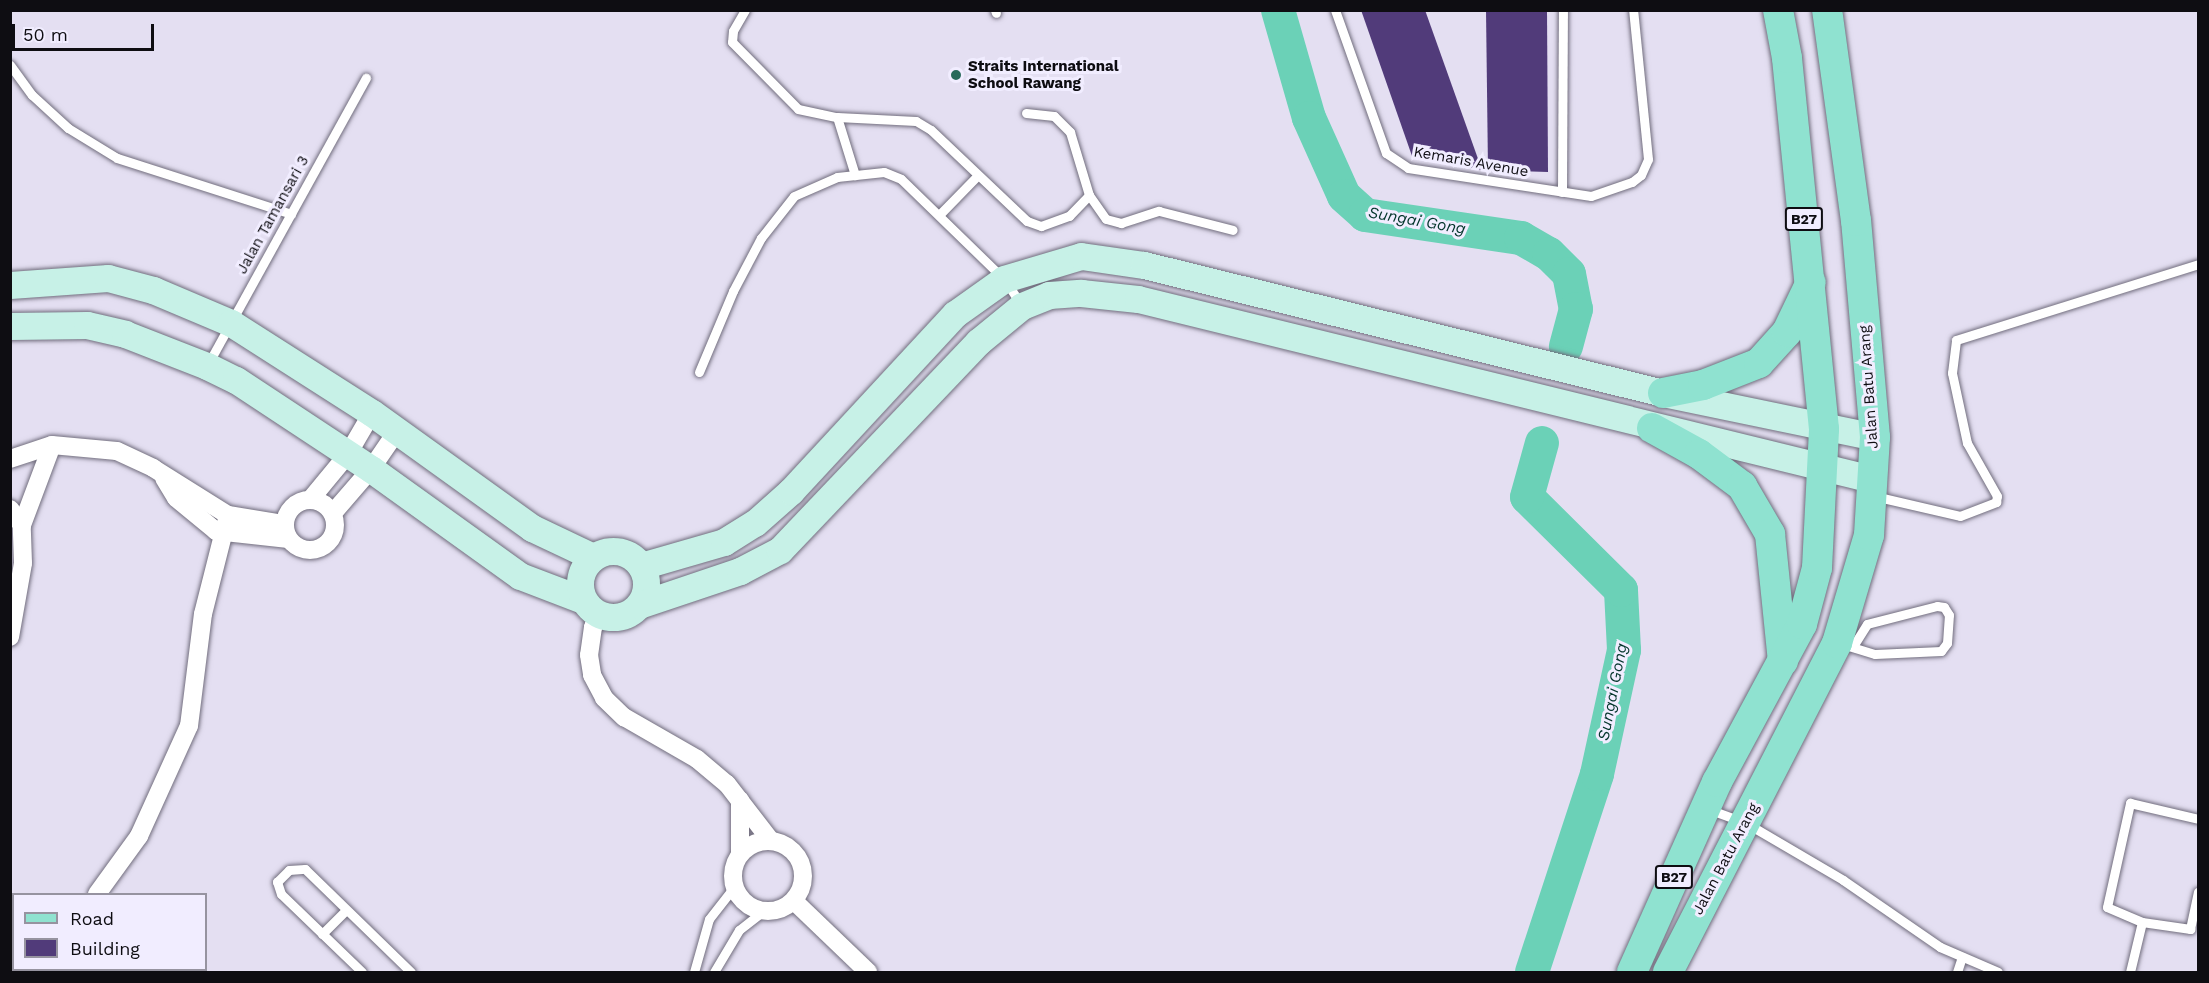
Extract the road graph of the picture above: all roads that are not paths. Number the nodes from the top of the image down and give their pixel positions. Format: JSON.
{"nodes":[{"id":1,"x":745,"y":10,"type":"edge"},
{"id":2,"x":1335,"y":10,"type":"edge"},
{"id":3,"x":1563,"y":10,"type":"edge"},
{"id":4,"x":1633,"y":10,"type":"edge"},
{"id":5,"x":1778,"y":10,"type":"edge"},
{"id":6,"x":1827,"y":10,"type":"edge"},
{"id":7,"x":10,"y":65,"type":"edge"},
{"id":8,"x":366,"y":78,"type":"dead end"},
{"id":9,"x":1026,"y":113,"type":"dead end"},
{"id":10,"x":837,"y":117,"type":"junction"},
{"id":11,"x":855,"y":175,"type":"junction"},
{"id":12,"x":978,"y":175,"type":"junction"},
{"id":13,"x":1562,"y":192,"type":"junction"},
{"id":14,"x":1089,"y":195,"type":"junction"},
{"id":15,"x":291,"y":214,"type":"junction"},
{"id":16,"x":940,"y":214,"type":"junction"},
{"id":17,"x":1233,"y":230,"type":"dead end"},
{"id":18,"x":2199,"y":264,"type":"edge"},
{"id":19,"x":1004,"y":279,"type":"junction"},
{"id":20,"x":1811,"y":282,"type":"junction"},
{"id":21,"x":10,"y":285,"type":"edge"},
{"id":22,"x":1022,"y":306,"type":"junction"},
{"id":23,"x":231,"y":323,"type":"junction"},
{"id":24,"x":10,"y":326,"type":"edge"},
{"id":25,"x":207,"y":366,"type":"junction"},
{"id":26,"x":699,"y":372,"type":"dead end"},
{"id":27,"x":1663,"y":393,"type":"junction"},
{"id":28,"x":372,"y":413,"type":"junction"},
{"id":29,"x":1652,"y":428,"type":"junction"},
{"id":30,"x":1824,"y":429,"type":"junction"},
{"id":31,"x":397,"y":431,"type":"junction"},
{"id":32,"x":1875,"y":437,"type":"junction"},
{"id":33,"x":52,"y":445,"type":"junction"},
{"id":34,"x":348,"y":454,"type":"junction"},
{"id":35,"x":10,"y":459,"type":"edge"},
{"id":36,"x":1822,"y":469,"type":"junction"},
{"id":37,"x":371,"y":470,"type":"junction"},
{"id":38,"x":164,"y":478,"type":"junction"},
{"id":39,"x":1872,"y":487,"type":"junction"},
{"id":40,"x":310,"y":500,"type":"junction"},
{"id":41,"x":10,"y":510,"type":"edge"},
{"id":42,"x":333,"y":513,"type":"junction"},
{"id":43,"x":228,"y":515,"type":"junction"},
{"id":44,"x":22,"y":525,"type":"junction"},
{"id":45,"x":287,"y":532,"type":"junction"},
{"id":46,"x":225,"y":534,"type":"junction"},
{"id":47,"x":593,"y":557,"type":"junction"},
{"id":48,"x":641,"y":566,"type":"junction"},
{"id":49,"x":639,"y":605,"type":"junction"},
{"id":50,"x":591,"y":608,"type":"junction"},
{"id":51,"x":10,"y":637,"type":"edge"},
{"id":52,"x":1845,"y":644,"type":"junction"},
{"id":53,"x":1783,"y":664,"type":"junction"},
{"id":54,"x":740,"y":800,"type":"junction"},
{"id":55,"x":1706,"y":808,"type":"junction"},
{"id":56,"x":2199,"y":819,"type":"edge"},
{"id":57,"x":1746,"y":823,"type":"junction"},
{"id":58,"x":771,"y":841,"type":"junction"},
{"id":59,"x":740,"y":854,"type":"junction"},
{"id":60,"x":734,"y":887,"type":"junction"},
{"id":61,"x":2199,"y":892,"type":"edge"},
{"id":62,"x":98,"y":893,"type":"edge"},
{"id":63,"x":794,"y":901,"type":"junction"},
{"id":64,"x":346,"y":910,"type":"junction"},
{"id":65,"x":763,"y":911,"type":"junction"},
{"id":66,"x":2142,"y":922,"type":"junction"},
{"id":67,"x":322,"y":934,"type":"junction"},
{"id":68,"x":1962,"y":957,"type":"junction"},
{"id":69,"x":362,"y":972,"type":"edge"},
{"id":70,"x":411,"y":972,"type":"edge"},
{"id":71,"x":694,"y":972,"type":"edge"},
{"id":72,"x":714,"y":972,"type":"edge"},
{"id":73,"x":868,"y":972,"type":"edge"},
{"id":74,"x":1632,"y":972,"type":"edge"},
{"id":75,"x":1668,"y":972,"type":"edge"},
{"id":76,"x":1957,"y":972,"type":"edge"},
{"id":77,"x":1998,"y":972,"type":"edge"},
{"id":78,"x":2130,"y":972,"type":"edge"}],
"edges":[{"from":1,"to":10,"type":"lane"},
{"from":2,"to":13,"type":"lane","name":"Kemaris Avenue"},
{"from":3,"to":13,"type":"lane"},
{"from":4,"to":13,"type":"lane","name":"Kemaris Avenue"},
{"from":5,"to":20,"type":"main road","number":"B27"},
{"from":6,"to":32,"type":"main road","name":"Jalan Batu Arang","number":"B27"},
{"from":7,"to":15,"type":"lane"},
{"from":8,"to":15,"type":"lane","name":"Jalan Tamansari 3"},
{"from":9,"to":14,"type":"lane"},
{"from":10,"to":11,"type":"lane"},
{"from":10,"to":12,"type":"lane"},
{"from":11,"to":16,"type":"lane"},
{"from":11,"to":26,"type":"lane"},
{"from":12,"to":14,"type":"lane"},
{"from":12,"to":16,"type":"lane"},
{"from":14,"to":17,"type":"lane"},
{"from":15,"to":23,"type":"lane","name":"Jalan Tamansari 3"},
{"from":16,"to":19,"type":"lane"},
{"from":18,"to":39,"type":"lane"},
{"from":19,"to":22,"type":"lane"},
{"from":19,"to":27,"type":"street"},
{"from":19,"to":48,"type":"street"},
{"from":20,"to":27,"type":"main road"},
{"from":20,"to":30,"type":"main road","number":"B27"},
{"from":21,"to":23,"type":"street"},
{"from":22,"to":29,"type":"street"},
{"from":22,"to":49,"type":"street"},
{"from":23,"to":25,"type":"lane","name":"Jalan Tamansari 3"},
{"from":23,"to":28,"type":"street"},
{"from":24,"to":25,"type":"street"},
{"from":25,"to":34,"type":"street"},
{"from":27,"to":30,"type":"street"},
{"from":28,"to":31,"type":"street"},
{"from":28,"to":34,"type":"street"},
{"from":29,"to":36,"type":"street"},
{"from":29,"to":53,"type":"main road"},
{"from":30,"to":32,"type":"street"},
{"from":30,"to":36,"type":"main road","number":"B27"},
{"from":31,"to":37,"type":"street"},
{"from":31,"to":47,"type":"street"},
{"from":32,"to":39,"type":"main road","name":"Jalan Batu Arang","number":"B27"},
{"from":33,"to":35,"type":"street"},
{"from":33,"to":38,"type":"street"},
{"from":33,"to":44,"type":"street"},
{"from":34,"to":37,"type":"street"},
{"from":34,"to":40,"type":"street"},
{"from":36,"to":39,"type":"street"},
{"from":36,"to":53,"type":"main road","number":"B27"},
{"from":37,"to":42,"type":"street"},
{"from":37,"to":50,"type":"street"},
{"from":38,"to":43,"type":"street"},
{"from":38,"to":46,"type":"street"},
{"from":39,"to":52,"type":"main road","name":"Jalan Batu Arang","number":"B27"},
{"from":40,"to":42,"type":"street"},
{"from":40,"to":45,"type":"street"},
{"from":41,"to":44,"type":"street"},
{"from":42,"to":45,"type":"street"},
{"from":43,"to":45,"type":"street"},
{"from":43,"to":46,"type":"street"},
{"from":44,"to":51,"type":"street"},
{"from":45,"to":46,"type":"street"},
{"from":46,"to":62,"type":"street"},
{"from":47,"to":48,"type":"street"},
{"from":47,"to":50,"type":"street"},
{"from":48,"to":49,"type":"street"},
{"from":49,"to":50,"type":"street"},
{"from":50,"to":54,"type":"street"},
{"from":52,"to":52,"type":"lane"},
{"from":52,"to":57,"type":"main road","name":"Jalan Batu Arang","number":"B27"},
{"from":53,"to":55,"type":"main road","number":"B27"},
{"from":54,"to":58,"type":"street"},
{"from":54,"to":59,"type":"street"},
{"from":55,"to":57,"type":"lane"},
{"from":55,"to":74,"type":"main road","number":"B27"},
{"from":56,"to":66,"type":"lane"},
{"from":57,"to":68,"type":"lane"},
{"from":57,"to":75,"type":"main road","name":"Jalan Batu Arang","number":"B27"},
{"from":58,"to":59,"type":"street"},
{"from":58,"to":63,"type":"street"},
{"from":59,"to":60,"type":"street"},
{"from":60,"to":65,"type":"street"},
{"from":60,"to":71,"type":"lane"},
{"from":61,"to":66,"type":"lane"},
{"from":63,"to":65,"type":"street"},
{"from":63,"to":73,"type":"street"},
{"from":64,"to":67,"type":"lane"},
{"from":64,"to":67,"type":"lane"},
{"from":64,"to":70,"type":"lane"},
{"from":65,"to":72,"type":"lane"},
{"from":66,"to":78,"type":"lane"},
{"from":67,"to":69,"type":"lane"},
{"from":68,"to":76,"type":"lane"},
{"from":68,"to":77,"type":"lane"}]}
